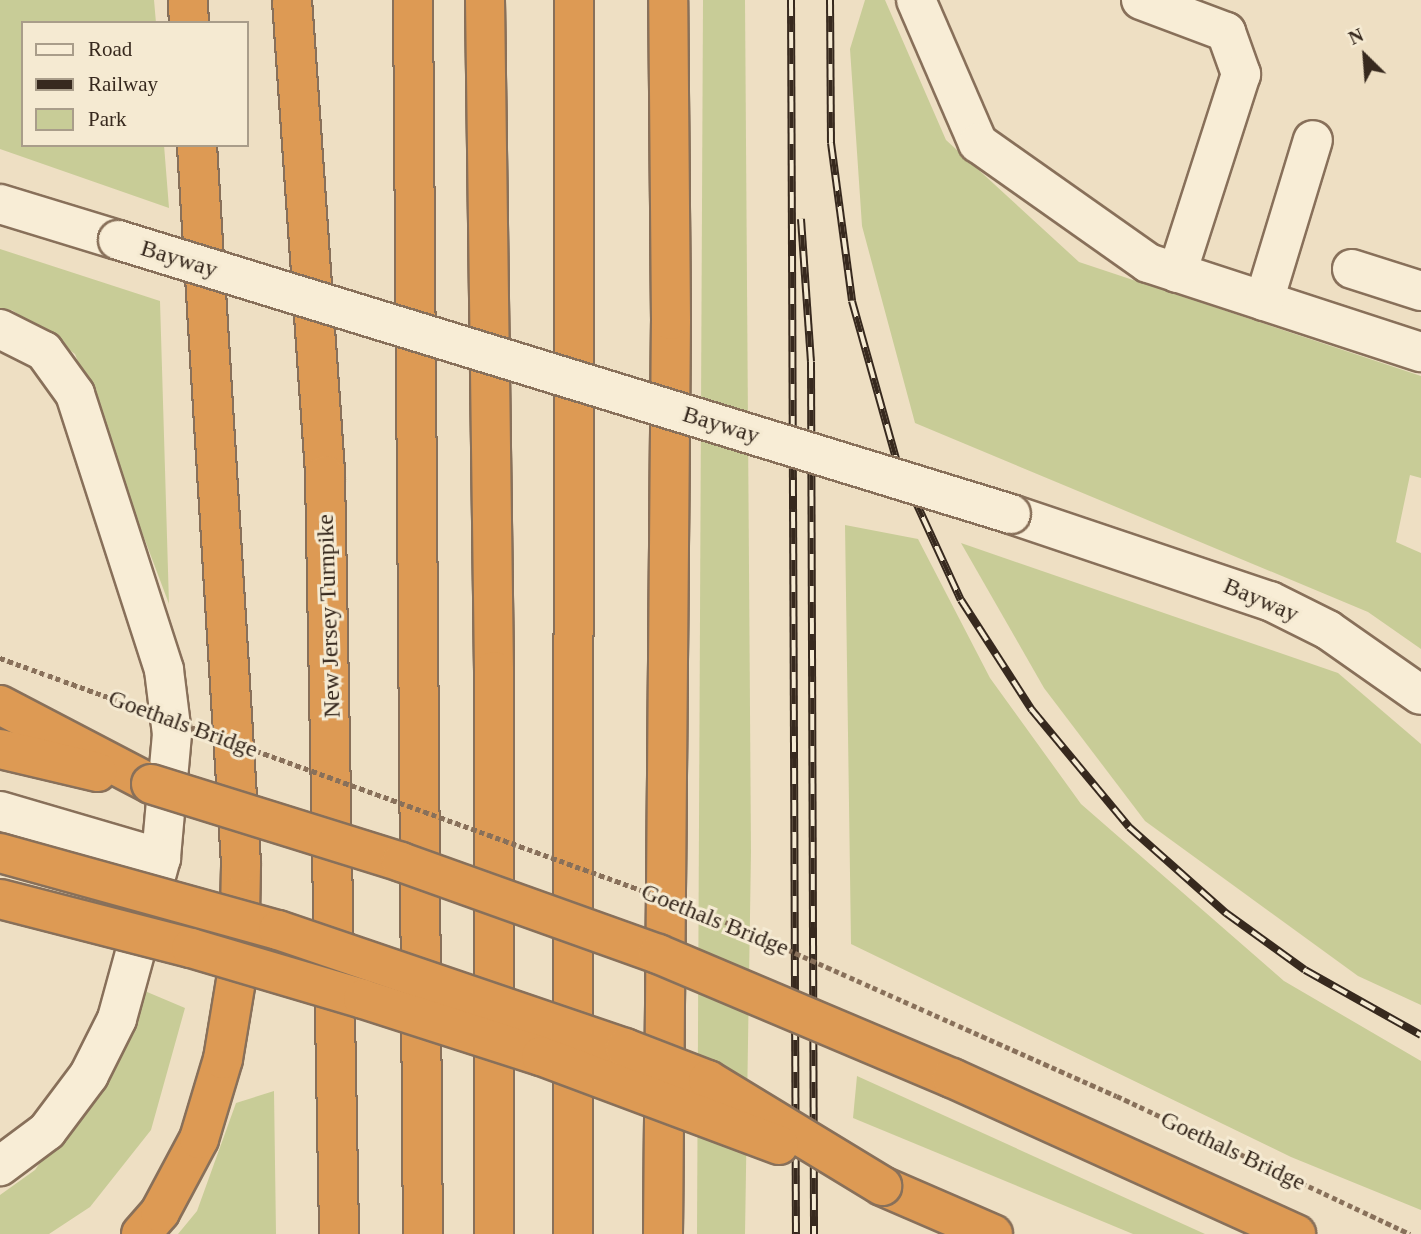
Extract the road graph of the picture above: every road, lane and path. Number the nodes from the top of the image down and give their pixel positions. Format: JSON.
{"nodes":[{"id":1,"x":188,"y":0,"type":"edge"},
{"id":2,"x":292,"y":0,"type":"edge"},
{"id":3,"x":413,"y":0,"type":"edge"},
{"id":4,"x":485,"y":0,"type":"edge"},
{"id":5,"x":575,"y":0,"type":"edge"},
{"id":6,"x":668,"y":0,"type":"edge"},
{"id":7,"x":916,"y":0,"type":"edge"},
{"id":8,"x":1140,"y":0,"type":"edge"},
{"id":9,"x":189,"y":21,"type":"edge"},
{"id":10,"x":1313,"y":140,"type":"dead end"},
{"id":11,"x":197,"y":147,"type":"edge"},
{"id":12,"x":0,"y":204,"type":"edge"},
{"id":13,"x":1352,"y":269,"type":"dead end"},
{"id":14,"x":1177,"y":273,"type":"junction"},
{"id":15,"x":1421,"y":291,"type":"edge"},
{"id":16,"x":1264,"y":301,"type":"junction"},
{"id":17,"x":0,"y":329,"type":"edge"},
{"id":18,"x":1421,"y":352,"type":"edge"},
{"id":19,"x":0,"y":658,"type":"edge"},
{"id":20,"x":1421,"y":695,"type":"edge"},
{"id":21,"x":0,"y":705,"type":"edge"},
{"id":22,"x":0,"y":725,"type":"edge"},
{"id":23,"x":0,"y":750,"type":"edge"},
{"id":24,"x":151,"y":784,"type":"junction"},
{"id":25,"x":0,"y":811,"type":"edge"},
{"id":26,"x":0,"y":853,"type":"edge"},
{"id":27,"x":161,"y":858,"type":"junction"},
{"id":28,"x":0,"y":899,"type":"edge"},
{"id":29,"x":0,"y":1166,"type":"edge"},
{"id":30,"x":882,"y":1186,"type":"junction"},
{"id":31,"x":664,"y":1225,"type":"edge"},
{"id":32,"x":141,"y":1234,"type":"edge"},
{"id":33,"x":339,"y":1234,"type":"edge"},
{"id":34,"x":423,"y":1234,"type":"edge"},
{"id":35,"x":494,"y":1234,"type":"edge"},
{"id":36,"x":573,"y":1234,"type":"edge"},
{"id":37,"x":993,"y":1234,"type":"edge"},
{"id":38,"x":1296,"y":1234,"type":"edge"},
{"id":39,"x":1410,"y":1234,"type":"edge"}],
"edges":[{"from":1,"to":9,"type":"highway"},
{"from":2,"to":33,"type":"highway","name":"New Jersey Turnpike"},
{"from":3,"to":34,"type":"highway"},
{"from":4,"to":35,"type":"highway"},
{"from":5,"to":36,"type":"highway"},
{"from":6,"to":31,"type":"highway"},
{"from":7,"to":14,"type":"street"},
{"from":8,"to":14,"type":"street"},
{"from":10,"to":16,"type":"street"},
{"from":11,"to":32,"type":"highway"},
{"from":12,"to":20,"type":"street","name":"Bayway","bridge":true},
{"from":13,"to":15,"type":"street"},
{"from":14,"to":16,"type":"street"},
{"from":16,"to":18,"type":"street"},
{"from":17,"to":27,"type":"street"},
{"from":19,"to":39,"type":"path","name":"Goethals Bridge","bridge":true},
{"from":21,"to":24,"type":"highway"},
{"from":22,"to":24,"type":"highway"},
{"from":23,"to":24,"type":"highway"},
{"from":24,"to":38,"type":"highway","name":"Goethals Bridge","bridge":true},
{"from":25,"to":27,"type":"street"},
{"from":26,"to":30,"type":"highway","bridge":true},
{"from":27,"to":29,"type":"street"},
{"from":28,"to":30,"type":"highway","bridge":true},
{"from":30,"to":37,"type":"highway"}]}
